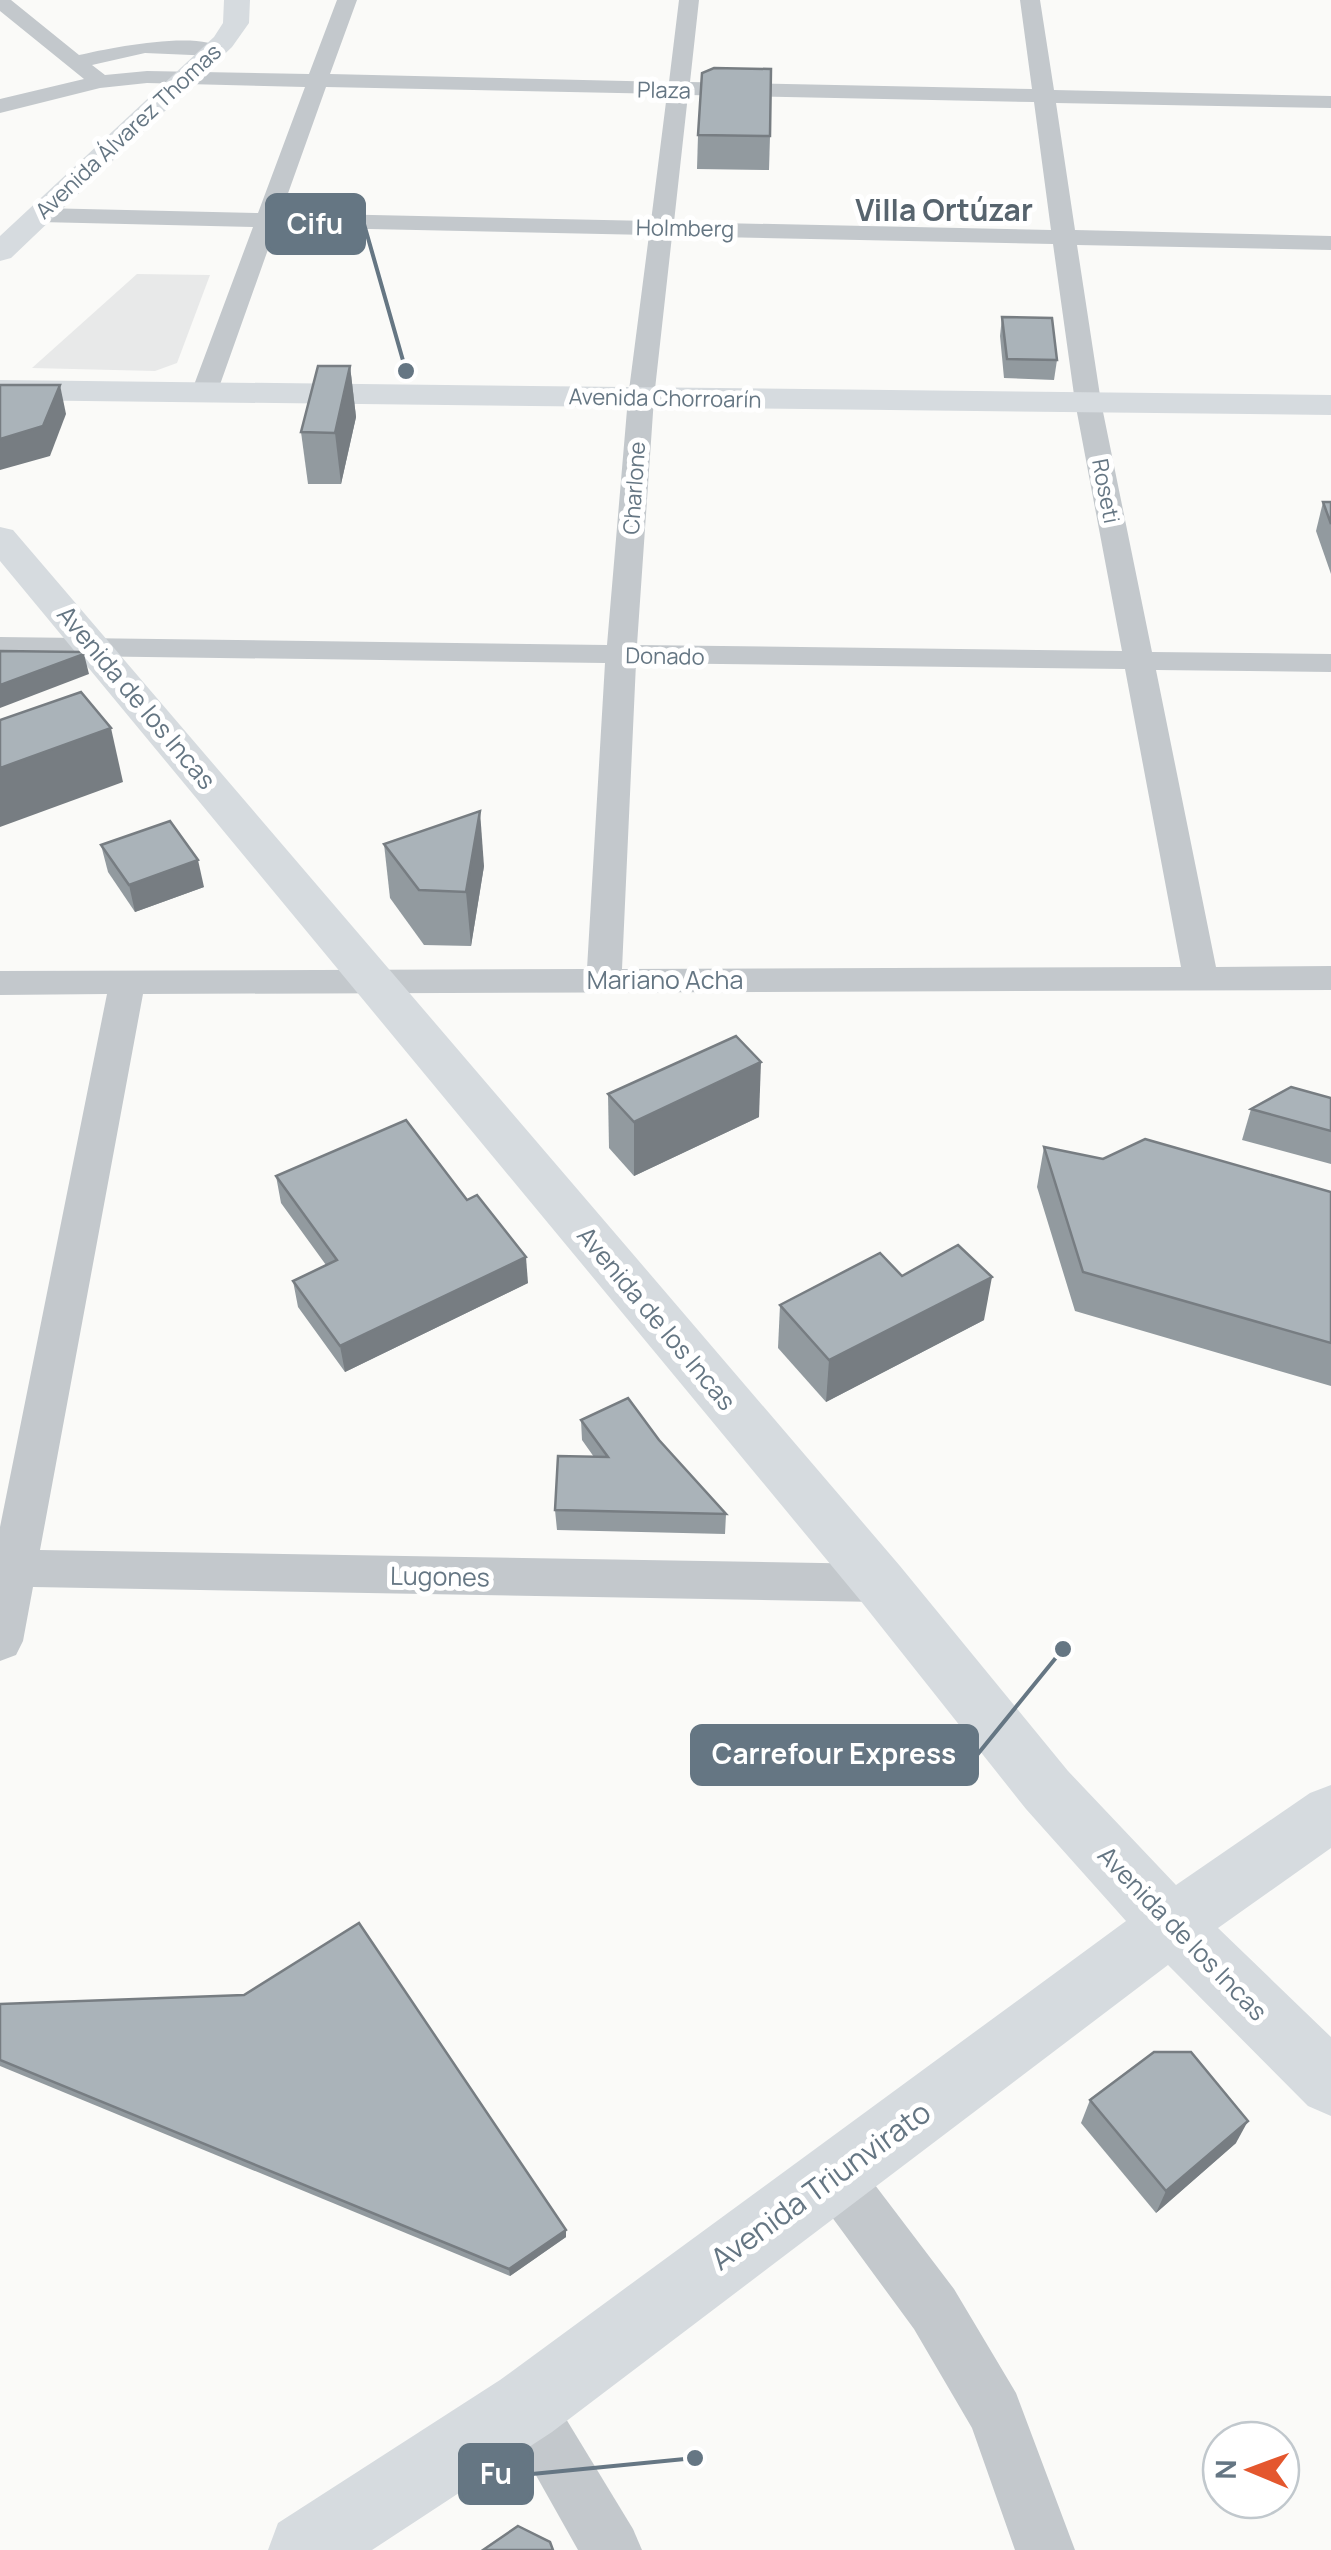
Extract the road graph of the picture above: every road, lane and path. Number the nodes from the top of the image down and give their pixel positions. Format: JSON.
{"nodes":[{"id":1,"x":237,"y":0,"type":"edge"},
{"id":2,"x":348,"y":0,"type":"edge"},
{"id":3,"x":689,"y":0,"type":"edge"},
{"id":4,"x":1030,"y":0,"type":"edge"},
{"id":5,"x":0,"y":1,"type":"edge"},
{"id":6,"x":215,"y":50,"type":"junction"},
{"id":7,"x":106,"y":55,"type":"junction"},
{"id":8,"x":75,"y":62,"type":"junction"},
{"id":9,"x":129,"y":78,"type":"junction"},
{"id":10,"x":184,"y":78,"type":"junction"},
{"id":11,"x":100,"y":82,"type":"junction"},
{"id":12,"x":317,"y":82,"type":"junction"},
{"id":13,"x":678,"y":90,"type":"junction"},
{"id":14,"x":1046,"y":97,"type":"junction"},
{"id":15,"x":1331,"y":102,"type":"edge"},
{"id":16,"x":0,"y":106,"type":"edge"},
{"id":17,"x":40,"y":215,"type":"junction"},
{"id":18,"x":265,"y":218,"type":"junction"},
{"id":19,"x":661,"y":228,"type":"junction"},
{"id":20,"x":1063,"y":237,"type":"junction"},
{"id":21,"x":1331,"y":244,"type":"edge"},
{"id":22,"x":0,"y":252,"type":"edge"},
{"id":23,"x":0,"y":390,"type":"edge"},
{"id":24,"x":204,"y":393,"type":"junction"},
{"id":25,"x":641,"y":398,"type":"junction"},
{"id":26,"x":1088,"y":402,"type":"junction"},
{"id":27,"x":1331,"y":405,"type":"edge"},
{"id":28,"x":0,"y":538,"type":"edge"},
{"id":29,"x":0,"y":646,"type":"edge"},
{"id":30,"x":96,"y":647,"type":"junction"},
{"id":31,"x":620,"y":656,"type":"junction"},
{"id":32,"x":1139,"y":661,"type":"junction"},
{"id":33,"x":1331,"y":663,"type":"edge"},
{"id":34,"x":604,"y":978,"type":"junction"},
{"id":35,"x":1201,"y":978,"type":"junction"},
{"id":36,"x":1331,"y":978,"type":"edge"},
{"id":37,"x":374,"y":981,"type":"junction"},
{"id":38,"x":0,"y":983,"type":"edge"},
{"id":39,"x":127,"y":983,"type":"junction"},
{"id":40,"x":7,"y":1568,"type":"edge"},
{"id":41,"x":880,"y":1583,"type":"junction"},
{"id":42,"x":0,"y":1641,"type":"edge"},
{"id":43,"x":1331,"y":1813,"type":"edge"},
{"id":44,"x":1171,"y":1925,"type":"junction"},
{"id":45,"x":1331,"y":2082,"type":"edge"},
{"id":46,"x":834,"y":2175,"type":"junction"},
{"id":47,"x":526,"y":2406,"type":"junction"},
{"id":48,"x":305,"y":2550,"type":"edge"},
{"id":49,"x":612,"y":2550,"type":"edge"},
{"id":50,"x":1044,"y":2550,"type":"edge"}],
"edges":[{"from":1,"to":6,"type":"main road","name":"Avenida Álvarez Thomas"},
{"from":2,"to":12,"type":"street"},
{"from":3,"to":13,"type":"street","name":"Charlone"},
{"from":4,"to":14,"type":"street","name":"Roseti"},
{"from":5,"to":8,"type":"street"},
{"from":6,"to":7,"type":"street"},
{"from":6,"to":10,"type":"main road","name":"Avenida Álvarez Thomas"},
{"from":7,"to":8,"type":"street"},
{"from":7,"to":9,"type":"street"},
{"from":8,"to":11,"type":"street"},
{"from":9,"to":10,"type":"street","name":"Plaza"},
{"from":9,"to":11,"type":"street","name":"Plaza"},
{"from":10,"to":12,"type":"street","name":"Plaza"},
{"from":10,"to":17,"type":"main road","name":"Avenida Álvarez Thomas"},
{"from":11,"to":16,"type":"street","name":"Plaza"},
{"from":12,"to":13,"type":"street","name":"Plaza"},
{"from":12,"to":18,"type":"street"},
{"from":13,"to":14,"type":"street","name":"Plaza"},
{"from":13,"to":19,"type":"street","name":"Charlone"},
{"from":14,"to":15,"type":"street","name":"Plaza"},
{"from":14,"to":20,"type":"street","name":"Roseti"},
{"from":17,"to":18,"type":"street","name":"Holmberg"},
{"from":17,"to":22,"type":"main road","name":"Avenida Álvarez Thomas"},
{"from":18,"to":19,"type":"street","name":"Holmberg"},
{"from":18,"to":24,"type":"street"},
{"from":19,"to":20,"type":"street","name":"Holmberg"},
{"from":19,"to":25,"type":"street","name":"Charlone"},
{"from":20,"to":21,"type":"street","name":"Holmberg"},
{"from":20,"to":26,"type":"street","name":"Roseti"},
{"from":23,"to":24,"type":"main road","name":"Avenida Chorroarín"},
{"from":24,"to":25,"type":"main road","name":"Avenida Chorroarín"},
{"from":25,"to":26,"type":"main road","name":"Avenida Chorroarín"},
{"from":25,"to":31,"type":"street","name":"Charlone"},
{"from":26,"to":27,"type":"main road","name":"Avenida Chorroarín"},
{"from":26,"to":32,"type":"street","name":"Roseti"},
{"from":28,"to":30,"type":"main road","name":"Avenida de los Incas"},
{"from":29,"to":30,"type":"street","name":"Donado"},
{"from":30,"to":31,"type":"street","name":"Donado"},
{"from":30,"to":37,"type":"main road","name":"Avenida de los Incas"},
{"from":31,"to":32,"type":"street","name":"Donado"},
{"from":31,"to":34,"type":"street","name":"Charlone"},
{"from":32,"to":33,"type":"street","name":"Donado"},
{"from":32,"to":35,"type":"street","name":"Roseti"},
{"from":34,"to":35,"type":"street","name":"Mariano Acha"},
{"from":34,"to":37,"type":"street","name":"Mariano Acha"},
{"from":35,"to":36,"type":"street","name":"Mariano Acha"},
{"from":37,"to":39,"type":"street","name":"Mariano Acha"},
{"from":37,"to":41,"type":"main road","name":"Avenida de los Incas"},
{"from":38,"to":39,"type":"street","name":"Mariano Acha"},
{"from":39,"to":40,"type":"street"},
{"from":40,"to":41,"type":"street","name":"Lugones"},
{"from":40,"to":42,"type":"street"},
{"from":41,"to":44,"type":"main road","name":"Avenida de los Incas"},
{"from":43,"to":44,"type":"main road","name":"Avenida Triunvirato"},
{"from":44,"to":45,"type":"main road","name":"Avenida de los Incas"},
{"from":44,"to":46,"type":"main road","name":"Avenida Triunvirato"},
{"from":46,"to":47,"type":"main road","name":"Avenida Triunvirato"},
{"from":46,"to":50,"type":"street"},
{"from":47,"to":48,"type":"main road","name":"Avenida Triunvirato"},
{"from":47,"to":49,"type":"street"}]}
